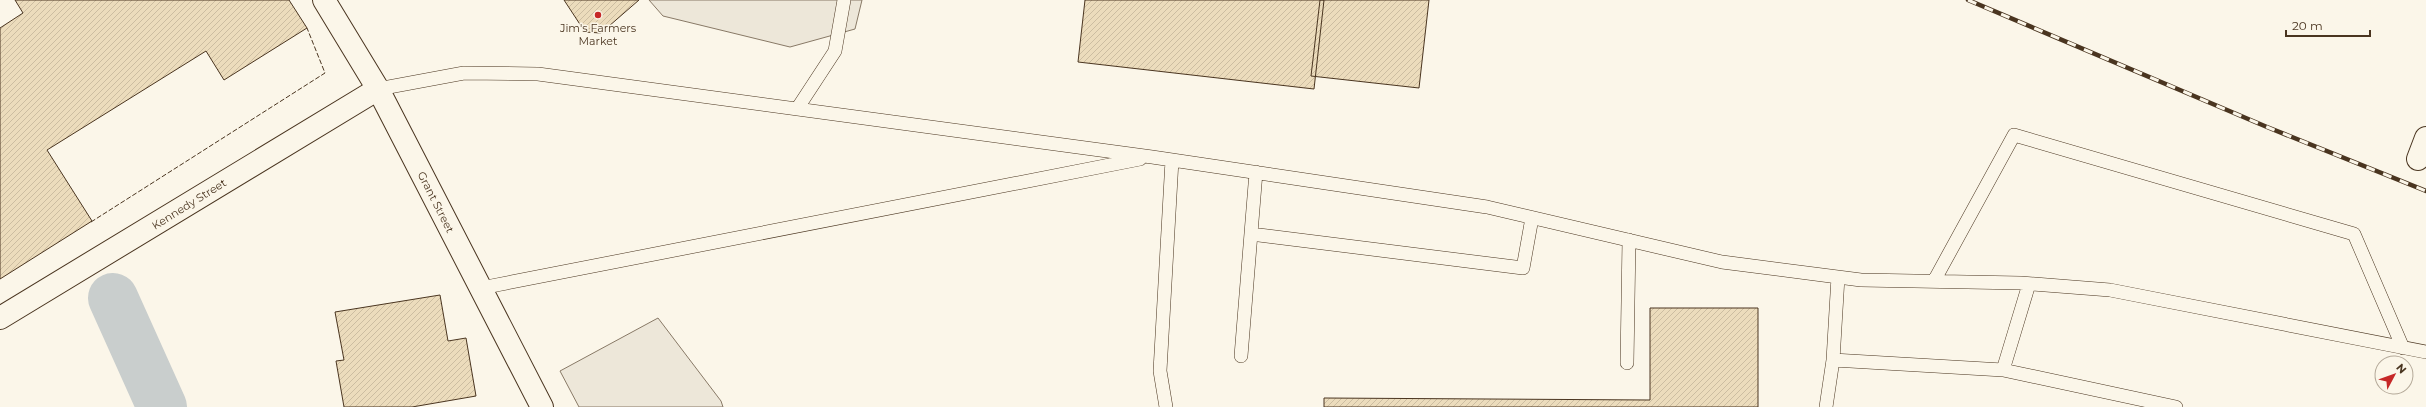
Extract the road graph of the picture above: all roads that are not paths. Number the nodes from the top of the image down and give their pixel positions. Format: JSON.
{"nodes":[{"id":1,"x":324,"y":0,"type":"edge"},
{"id":2,"x":844,"y":0,"type":"edge"},
{"id":3,"x":378,"y":89,"type":"junction"},
{"id":4,"x":797,"y":109,"type":"junction"},
{"id":5,"x":2426,"y":138,"type":"edge"},
{"id":6,"x":1152,"y":157,"type":"junction"},
{"id":7,"x":2418,"y":159,"type":"dead end"},
{"id":8,"x":1172,"y":160,"type":"junction"},
{"id":9,"x":1256,"y":172,"type":"junction"},
{"id":10,"x":1532,"y":218,"type":"junction"},
{"id":11,"x":1251,"y":234,"type":"junction"},
{"id":12,"x":1629,"y":240,"type":"junction"},
{"id":13,"x":1838,"y":277,"type":"junction"},
{"id":14,"x":1934,"y":281,"type":"junction"},
{"id":15,"x":2030,"y":284,"type":"junction"},
{"id":16,"x":480,"y":288,"type":"junction"},
{"id":17,"x":0,"y":318,"type":"edge"},
{"id":18,"x":2403,"y":348,"type":"junction"},
{"id":19,"x":2426,"y":352,"type":"edge"},
{"id":20,"x":1241,"y":356,"type":"dead end"},
{"id":21,"x":1833,"y":360,"type":"junction"},
{"id":22,"x":1626,"y":363,"type":"dead end"},
{"id":23,"x":2003,"y":370,"type":"junction"},
{"id":24,"x":542,"y":407,"type":"edge"},
{"id":25,"x":1166,"y":407,"type":"edge"},
{"id":26,"x":1826,"y":407,"type":"edge"},
{"id":27,"x":2176,"y":407,"type":"edge"}],
"edges":[{"from":1,"to":3,"type":"street","name":"Grant Street"},
{"from":2,"to":4,"type":"lane"},
{"from":3,"to":4,"type":"lane"},
{"from":3,"to":16,"type":"street","name":"Grant Street"},
{"from":3,"to":17,"type":"street","name":"Kennedy Street"},
{"from":4,"to":6,"type":"lane"},
{"from":5,"to":7,"type":"street"},
{"from":6,"to":8,"type":"lane"},
{"from":6,"to":16,"type":"lane"},
{"from":8,"to":9,"type":"lane"},
{"from":8,"to":25,"type":"lane"},
{"from":9,"to":10,"type":"lane"},
{"from":9,"to":11,"type":"lane"},
{"from":10,"to":11,"type":"lane"},
{"from":10,"to":12,"type":"lane"},
{"from":11,"to":20,"type":"lane"},
{"from":12,"to":13,"type":"lane"},
{"from":12,"to":22,"type":"lane"},
{"from":13,"to":14,"type":"lane"},
{"from":13,"to":21,"type":"lane"},
{"from":14,"to":15,"type":"lane"},
{"from":14,"to":18,"type":"lane"},
{"from":15,"to":18,"type":"lane"},
{"from":15,"to":23,"type":"lane"},
{"from":16,"to":24,"type":"street","name":"Grant Street"},
{"from":18,"to":19,"type":"lane"},
{"from":21,"to":23,"type":"lane"},
{"from":21,"to":26,"type":"lane"},
{"from":23,"to":27,"type":"lane"}]}
